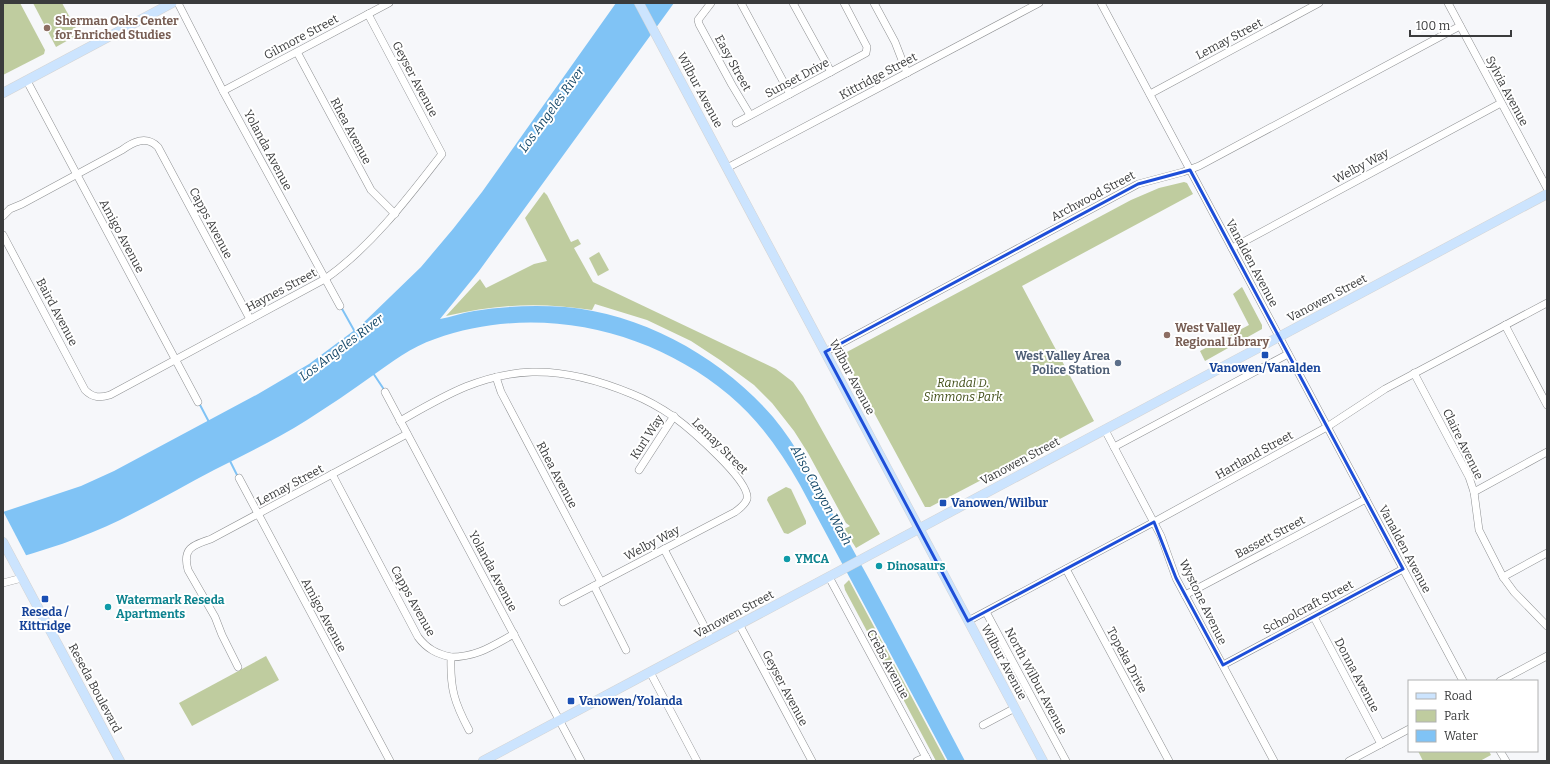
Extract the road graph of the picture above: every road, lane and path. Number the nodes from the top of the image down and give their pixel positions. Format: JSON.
{"nodes":[{"id":1,"x":172,"y":3,"type":"edge"},
{"id":2,"x":178,"y":3,"type":"edge"},
{"id":3,"x":389,"y":3,"type":"edge"},
{"id":4,"x":639,"y":3,"type":"edge"},
{"id":5,"x":712,"y":3,"type":"edge"},
{"id":6,"x":741,"y":3,"type":"edge"},
{"id":7,"x":793,"y":3,"type":"edge"},
{"id":8,"x":844,"y":3,"type":"edge"},
{"id":9,"x":874,"y":3,"type":"edge"},
{"id":10,"x":1039,"y":3,"type":"edge"},
{"id":11,"x":1101,"y":3,"type":"edge"},
{"id":12,"x":1319,"y":3,"type":"edge"},
{"id":13,"x":1448,"y":3,"type":"edge"},
{"id":14,"x":368,"y":14,"type":"junction"},
{"id":15,"x":1460,"y":26,"type":"junction"},
{"id":16,"x":297,"y":52,"type":"junction"},
{"id":17,"x":831,"y":72,"type":"junction"},
{"id":18,"x":907,"y":73,"type":"junction"},
{"id":19,"x":27,"y":81,"type":"junction"},
{"id":20,"x":224,"y":91,"type":"junction"},
{"id":21,"x":3,"y":93,"type":"edge"},
{"id":22,"x":790,"y":94,"type":"junction"},
{"id":23,"x":1150,"y":94,"type":"junction"},
{"id":24,"x":1501,"y":103,"type":"junction"},
{"id":25,"x":750,"y":115,"type":"junction"},
{"id":26,"x":736,"y":123,"type":"dead end"},
{"id":27,"x":442,"y":154,"type":"joint"},
{"id":28,"x":728,"y":168,"type":"junction"},
{"id":29,"x":1190,"y":170,"type":"junction"},
{"id":30,"x":76,"y":175,"type":"junction"},
{"id":31,"x":1547,"y":188,"type":"edge"},
{"id":32,"x":1547,"y":194,"type":"edge"},
{"id":33,"x":394,"y":214,"type":"junction"},
{"id":34,"x":3,"y":216,"type":"edge"},
{"id":35,"x":3,"y":235,"type":"edge"},
{"id":36,"x":1232,"y":248,"type":"junction"},
{"id":37,"x":325,"y":279,"type":"junction"},
{"id":38,"x":1547,"y":303,"type":"edge"},
{"id":39,"x":340,"y":306,"type":"dead end"},
{"id":40,"x":250,"y":319,"type":"junction"},
{"id":41,"x":1505,"y":325,"type":"junction"},
{"id":42,"x":1279,"y":337,"type":"junction"},
{"id":43,"x":825,"y":352,"type":"junction"},
{"id":44,"x":1288,"y":354,"type":"junction"},
{"id":45,"x":175,"y":359,"type":"junction"},
{"id":46,"x":1414,"y":373,"type":"junction"},
{"id":47,"x":496,"y":377,"type":"junction"},
{"id":48,"x":385,"y":392,"type":"dead end"},
{"id":49,"x":94,"y":397,"type":"joint"},
{"id":50,"x":198,"y":402,"type":"dead end"},
{"id":51,"x":1547,"y":405,"type":"edge"},
{"id":52,"x":674,"y":416,"type":"junction"},
{"id":53,"x":400,"y":421,"type":"junction"},
{"id":54,"x":1327,"y":427,"type":"junction"},
{"id":55,"x":1105,"y":430,"type":"junction"},
{"id":56,"x":407,"y":434,"type":"junction"},
{"id":57,"x":1114,"y":447,"type":"junction"},
{"id":58,"x":1547,"y":452,"type":"edge"},
{"id":59,"x":639,"y":470,"type":"dead end"},
{"id":60,"x":332,"y":474,"type":"junction"},
{"id":61,"x":239,"y":478,"type":"dead end"},
{"id":62,"x":1474,"y":492,"type":"junction"},
{"id":63,"x":747,"y":498,"type":"joint"},
{"id":64,"x":1366,"y":499,"type":"junction"},
{"id":65,"x":258,"y":514,"type":"junction"},
{"id":66,"x":1154,"y":522,"type":"junction"},
{"id":67,"x":918,"y":528,"type":"junction"},
{"id":68,"x":3,"y":542,"type":"edge"},
{"id":69,"x":664,"y":549,"type":"junction"},
{"id":70,"x":1547,"y":553,"type":"edge"},
{"id":71,"x":1066,"y":569,"type":"junction"},
{"id":72,"x":1403,"y":569,"type":"junction"},
{"id":73,"x":830,"y":576,"type":"junction"},
{"id":74,"x":1503,"y":577,"type":"junction"},
{"id":75,"x":22,"y":578,"type":"junction"},
{"id":76,"x":601,"y":582,"type":"junction"},
{"id":77,"x":3,"y":583,"type":"edge"},
{"id":78,"x":594,"y":586,"type":"junction"},
{"id":79,"x":1185,"y":595,"type":"junction"},
{"id":80,"x":563,"y":602,"type":"dead end"},
{"id":81,"x":986,"y":612,"type":"junction"},
{"id":82,"x":1314,"y":617,"type":"junction"},
{"id":83,"x":968,"y":621,"type":"junction"},
{"id":84,"x":739,"y":624,"type":"junction"},
{"id":85,"x":1547,"y":626,"type":"edge"},
{"id":86,"x":514,"y":634,"type":"junction"},
{"id":87,"x":711,"y":639,"type":"junction"},
{"id":88,"x":626,"y":650,"type":"dead end"},
{"id":89,"x":1547,"y":656,"type":"edge"},
{"id":90,"x":451,"y":657,"type":"junction"},
{"id":91,"x":1223,"y":665,"type":"junction"},
{"id":92,"x":238,"y":667,"type":"dead end"},
{"id":93,"x":650,"y":672,"type":"junction"},
{"id":94,"x":1462,"y":680,"type":"edge"},
{"id":95,"x":1502,"y":680,"type":"edge"},
{"id":96,"x":1015,"y":708,"type":"junction"},
{"id":97,"x":560,"y":720,"type":"junction"},
{"id":98,"x":983,"y":725,"type":"dead end"},
{"id":99,"x":469,"y":730,"type":"dead end"},
{"id":100,"x":1408,"y":730,"type":"edge"},
{"id":101,"x":1381,"y":744,"type":"junction"},
{"id":102,"x":1501,"y":752,"type":"edge"},
{"id":103,"x":927,"y":759,"type":"edge"},
{"id":104,"x":120,"y":761,"type":"edge"},
{"id":105,"x":390,"y":761,"type":"edge"},
{"id":106,"x":483,"y":761,"type":"edge"},
{"id":107,"x":581,"y":761,"type":"edge"},
{"id":108,"x":697,"y":761,"type":"edge"},
{"id":109,"x":812,"y":761,"type":"edge"},
{"id":110,"x":917,"y":761,"type":"edge"},
{"id":111,"x":1043,"y":761,"type":"edge"},
{"id":112,"x":1066,"y":761,"type":"edge"},
{"id":113,"x":1169,"y":761,"type":"edge"},
{"id":114,"x":1274,"y":761,"type":"edge"},
{"id":115,"x":1349,"y":761,"type":"edge"},
{"id":116,"x":1506,"y":761,"type":"edge"}],
"edges":[{"from":1,"to":19,"type":"main road"},
{"from":2,"to":20,"type":"street","name":"Yolanda Avenue"},
{"from":3,"to":14,"type":"street","name":"Gilmore Street"},
{"from":4,"to":28,"type":"main road","name":"Wilbur Avenue"},
{"from":5,"to":25,"type":"street","name":"Easy Street"},
{"from":6,"to":22,"type":"street"},
{"from":7,"to":17,"type":"street"},
{"from":8,"to":17,"type":"street","name":"Sunset Drive"},
{"from":9,"to":18,"type":"street"},
{"from":10,"to":18,"type":"street","name":"Kittridge Street"},
{"from":11,"to":23,"type":"street","name":"Vanalden Avenue"},
{"from":12,"to":23,"type":"street","name":"Lemay Street"},
{"from":13,"to":15,"type":"street","name":"Sylvia Avenue"},
{"from":14,"to":16,"type":"street","name":"Gilmore Street"},
{"from":14,"to":27,"type":"street","name":"Geyser Avenue"},
{"from":15,"to":24,"type":"street","name":"Sylvia Avenue"},
{"from":15,"to":29,"type":"street","name":"Archwood Street"},
{"from":16,"to":20,"type":"street","name":"Gilmore Street"},
{"from":16,"to":33,"type":"street","name":"Rhea Avenue"},
{"from":17,"to":22,"type":"street","name":"Sunset Drive"},
{"from":18,"to":28,"type":"street","name":"Kittridge Street"},
{"from":19,"to":21,"type":"main road"},
{"from":19,"to":30,"type":"street","name":"Amigo Avenue"},
{"from":20,"to":37,"type":"street","name":"Yolanda Avenue"},
{"from":22,"to":25,"type":"street","name":"Sunset Drive"},
{"from":23,"to":29,"type":"street","name":"Vanalden Avenue"},
{"from":24,"to":31,"type":"street","name":"Sylvia Avenue"},
{"from":24,"to":36,"type":"street","name":"Welby Way"},
{"from":25,"to":26,"type":"street","name":"Sunset Drive"},
{"from":27,"to":33,"type":"street","name":"Haynes Street"},
{"from":28,"to":43,"type":"main road","name":"Wilbur Avenue"},
{"from":29,"to":36,"type":"street","name":"Vanalden Avenue"},
{"from":29,"to":43,"type":"street","name":"Archwood Street"},
{"from":30,"to":34,"type":"street"},
{"from":30,"to":40,"type":"street","name":"Capps Avenue"},
{"from":30,"to":45,"type":"street","name":"Amigo Avenue"},
{"from":32,"to":42,"type":"main road","name":"Vanowen Street"},
{"from":33,"to":37,"type":"street","name":"Haynes Street"},
{"from":35,"to":49,"type":"street","name":"Baird Avenue"},
{"from":36,"to":42,"type":"street","name":"Vanalden Avenue"},
{"from":37,"to":39,"type":"street","name":"Yolanda Avenue"},
{"from":37,"to":40,"type":"street","name":"Haynes Street"},
{"from":38,"to":41,"type":"street","name":"Hartland Street"},
{"from":40,"to":45,"type":"street","name":"Haynes Street"},
{"from":41,"to":46,"type":"street","name":"Hartland Street"},
{"from":41,"to":51,"type":"street"},
{"from":42,"to":44,"type":"street","name":"Vanalden Avenue"},
{"from":42,"to":55,"type":"main road","name":"Vanowen Street"},
{"from":43,"to":67,"type":"main road","name":"Wilbur Avenue"},
{"from":44,"to":54,"type":"street","name":"Vanalden Avenue"},
{"from":44,"to":57,"type":"street"},
{"from":45,"to":49,"type":"street","name":"Haynes Street"},
{"from":45,"to":50,"type":"street","name":"Amigo Avenue"},
{"from":46,"to":54,"type":"street","name":"Hartland Street"},
{"from":46,"to":62,"type":"street","name":"Claire Avenue"},
{"from":47,"to":52,"type":"street","name":"Lemay Street"},
{"from":47,"to":53,"type":"street","name":"Lemay Street"},
{"from":47,"to":76,"type":"street","name":"Rhea Avenue"},
{"from":48,"to":53,"type":"street","name":"Yolanda Avenue"},
{"from":52,"to":59,"type":"street","name":"Kurl Way"},
{"from":52,"to":63,"type":"street","name":"Lemay Street"},
{"from":53,"to":56,"type":"street","name":"Yolanda Avenue"},
{"from":54,"to":64,"type":"street","name":"Vanalden Avenue"},
{"from":54,"to":66,"type":"street","name":"Hartland Street"},
{"from":55,"to":57,"type":"street","name":"Wystone Avenue"},
{"from":55,"to":67,"type":"main road","name":"Vanowen Street"},
{"from":56,"to":60,"type":"street","name":"Lemay Street"},
{"from":56,"to":86,"type":"street","name":"Yolanda Avenue"},
{"from":57,"to":66,"type":"street","name":"Wystone Avenue"},
{"from":58,"to":62,"type":"street"},
{"from":60,"to":65,"type":"street","name":"Lemay Street"},
{"from":60,"to":90,"type":"street","name":"Capps Avenue"},
{"from":61,"to":65,"type":"street","name":"Amigo Avenue"},
{"from":62,"to":74,"type":"street","name":"Claire Avenue"},
{"from":63,"to":69,"type":"street","name":"Welby Way"},
{"from":64,"to":72,"type":"street","name":"Vanalden Avenue"},
{"from":64,"to":79,"type":"street","name":"Bassett Street"},
{"from":65,"to":92,"type":"street","name":"Lemay Street"},
{"from":65,"to":105,"type":"street","name":"Amigo Avenue"},
{"from":66,"to":71,"type":"street","name":"Hartland Street"},
{"from":66,"to":79,"type":"street","name":"Wystone Avenue"},
{"from":67,"to":73,"type":"main road","name":"Vanowen Street"},
{"from":67,"to":83,"type":"main road","name":"Wilbur Avenue"},
{"from":68,"to":75,"type":"main road","name":"Reseda Boulevard"},
{"from":69,"to":76,"type":"street","name":"Welby Way"},
{"from":69,"to":87,"type":"street"},
{"from":70,"to":74,"type":"street"},
{"from":71,"to":81,"type":"street","name":"Hartland Street"},
{"from":71,"to":113,"type":"street","name":"Topeka Drive"},
{"from":72,"to":82,"type":"street","name":"Schoolcraft Street"},
{"from":72,"to":94,"type":"street","name":"Vanalden Avenue"},
{"from":73,"to":84,"type":"main road","name":"Vanowen Street"},
{"from":73,"to":103,"type":"street","name":"Crebs Avenue"},
{"from":74,"to":85,"type":"street","name":"Claire Avenue"},
{"from":75,"to":77,"type":"street"},
{"from":75,"to":104,"type":"main road","name":"Reseda Boulevard"},
{"from":76,"to":78,"type":"street","name":"Welby Way"},
{"from":78,"to":80,"type":"street","name":"Welby Way"},
{"from":78,"to":88,"type":"street"},
{"from":79,"to":91,"type":"street","name":"Wystone Avenue"},
{"from":81,"to":83,"type":"street","name":"Hartland Street"},
{"from":81,"to":112,"type":"street","name":"North Wilbur Avenue"},
{"from":82,"to":91,"type":"street","name":"Schoolcraft Street"},
{"from":82,"to":101,"type":"street","name":"Donna Avenue"},
{"from":83,"to":96,"type":"main road","name":"Wilbur Avenue"},
{"from":84,"to":87,"type":"main road","name":"Vanowen Street"},
{"from":84,"to":109,"type":"street","name":"Geyser Avenue"},
{"from":86,"to":90,"type":"street"},
{"from":86,"to":97,"type":"street","name":"Yolanda Avenue"},
{"from":87,"to":93,"type":"main road","name":"Vanowen Street"},
{"from":89,"to":95,"type":"street"},
{"from":90,"to":99,"type":"street"},
{"from":91,"to":114,"type":"street","name":"Wystone Avenue"},
{"from":93,"to":97,"type":"main road","name":"Vanowen Street"},
{"from":93,"to":108,"type":"street"},
{"from":96,"to":98,"type":"street"},
{"from":96,"to":111,"type":"main road","name":"Wilbur Avenue"},
{"from":97,"to":106,"type":"main road","name":"Vanowen Street"},
{"from":97,"to":107,"type":"street","name":"Yolanda Avenue"},
{"from":100,"to":101,"type":"street"},
{"from":101,"to":115,"type":"street"},
{"from":102,"to":116,"type":"street"},
{"from":103,"to":110,"type":"street"}]}
